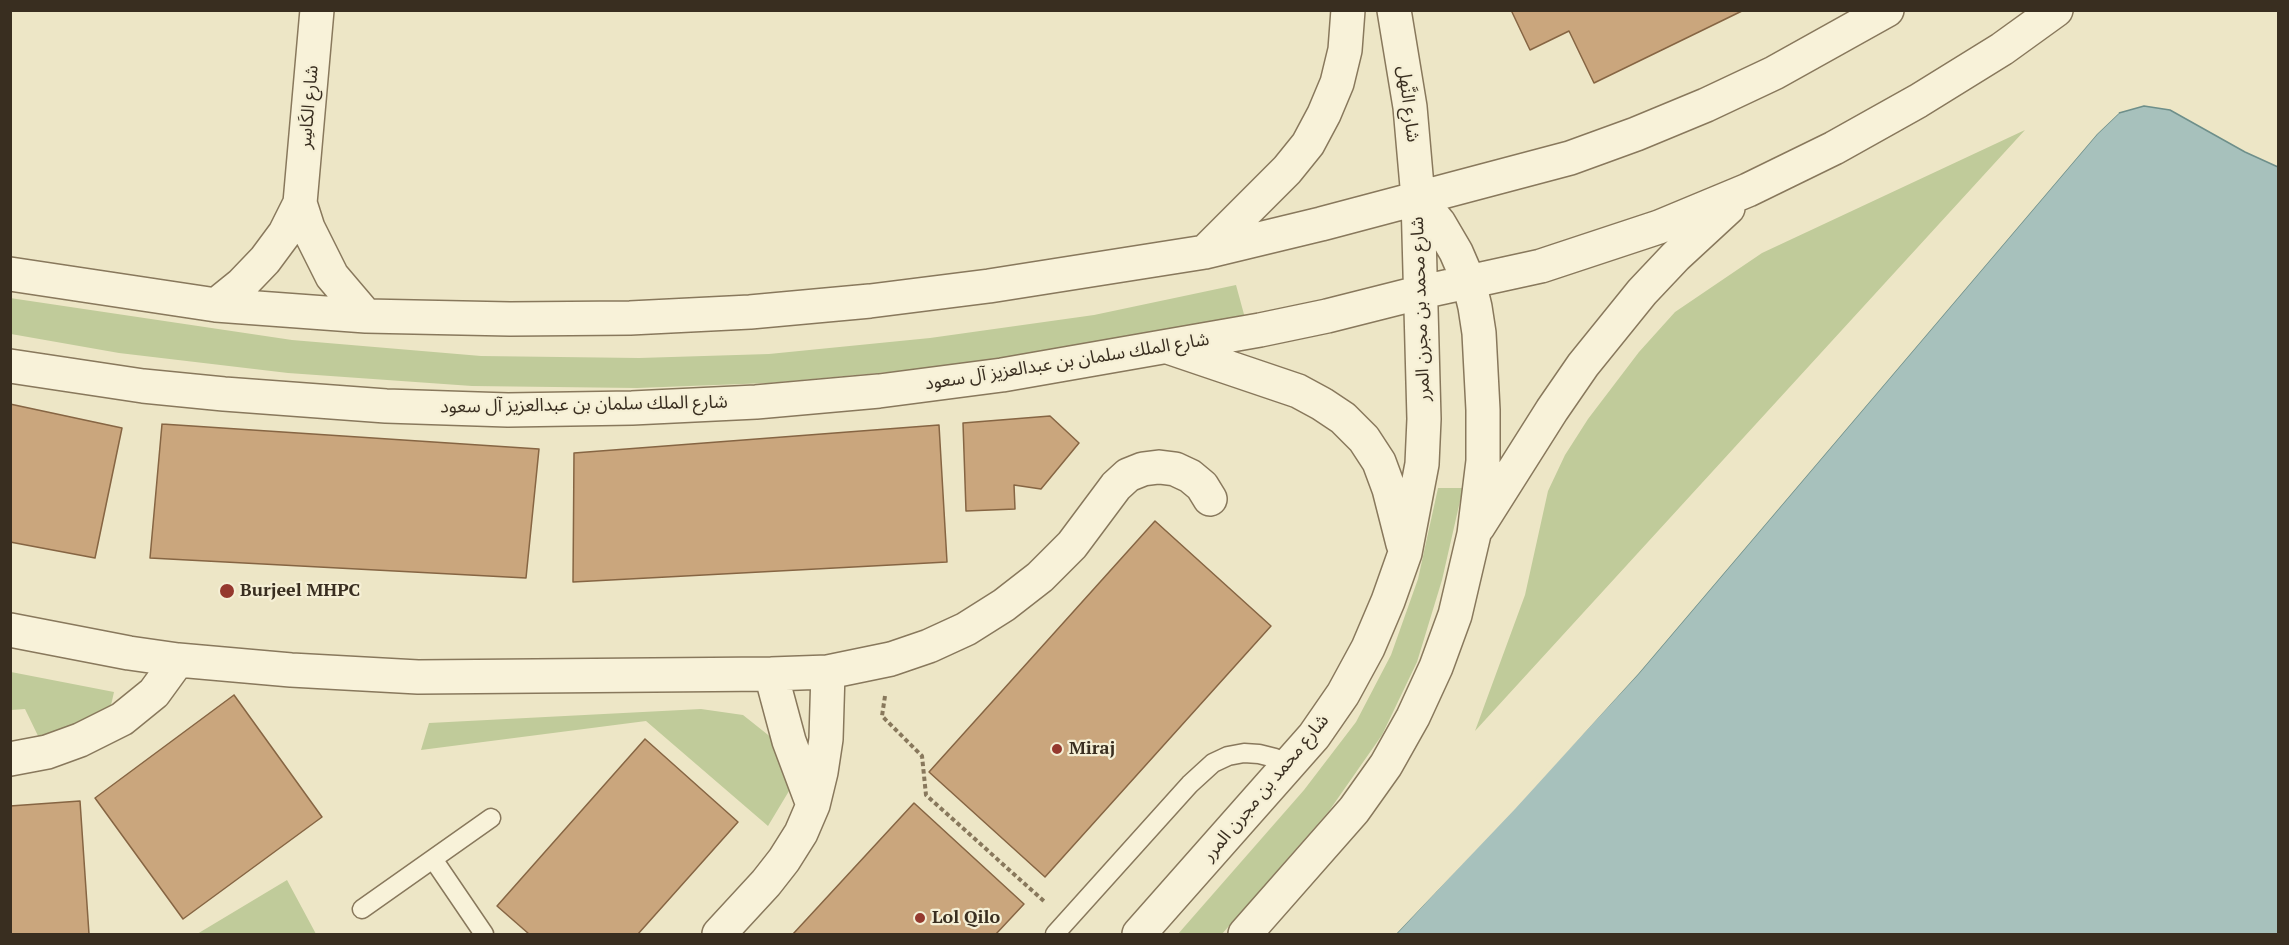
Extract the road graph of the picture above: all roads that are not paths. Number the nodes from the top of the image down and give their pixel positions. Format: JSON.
{"nodes":[{"id":1,"x":317,"y":10,"type":"edge"},
{"id":2,"x":1348,"y":10,"type":"edge"},
{"id":3,"x":1394,"y":10,"type":"edge"},
{"id":4,"x":1887,"y":10,"type":"edge"},
{"id":5,"x":2056,"y":10,"type":"edge"},
{"id":6,"x":1748,"y":190,"type":"junction"},
{"id":7,"x":1418,"y":198,"type":"junction"},
{"id":8,"x":300,"y":203,"type":"junction"},
{"id":9,"x":1205,"y":252,"type":"junction"},
{"id":10,"x":10,"y":274,"type":"edge"},
{"id":11,"x":1468,"y":282,"type":"junction"},
{"id":12,"x":1422,"y":292,"type":"junction"},
{"id":13,"x":216,"y":305,"type":"junction"},
{"id":14,"x":366,"y":316,"type":"junction"},
{"id":15,"x":1166,"y":346,"type":"junction"},
{"id":16,"x":10,"y":366,"type":"edge"},
{"id":17,"x":1210,"y":499,"type":"dead end"},
{"id":18,"x":1474,"y":534,"type":"junction"},
{"id":19,"x":1405,"y":552,"type":"junction"},
{"id":20,"x":10,"y":630,"type":"edge"},
{"id":21,"x":178,"y":660,"type":"junction"},
{"id":22,"x":828,"y":672,"type":"junction"},
{"id":23,"x":771,"y":674,"type":"junction"},
{"id":24,"x":10,"y":759,"type":"edge"},
{"id":25,"x":1289,"y":766,"type":"junction"},
{"id":26,"x":813,"y":805,"type":"junction"},
{"id":27,"x":491,"y":818,"type":"dead end"},
{"id":28,"x":433,"y":859,"type":"junction"},
{"id":29,"x":362,"y":909,"type":"dead end"},
{"id":30,"x":1061,"y":928,"type":"edge"},
{"id":31,"x":484,"y":934,"type":"edge"},
{"id":32,"x":719,"y":934,"type":"edge"},
{"id":33,"x":1139,"y":934,"type":"edge"},
{"id":34,"x":1245,"y":934,"type":"edge"}],
"edges":[{"from":1,"to":8,"type":"street","name":"شارع الكَاسِر"},
{"from":2,"to":9,"type":"street"},
{"from":3,"to":7,"type":"street","name":"شارع النَّهل"},
{"from":4,"to":7,"type":"street"},
{"from":5,"to":6,"type":"street","name":"شارع الملك سلمان بن عبدالعزيز آل سعود"},
{"from":6,"to":11,"type":"street","name":"شارع الملك سلمان بن عبدالعزيز آل سعود"},
{"from":6,"to":18,"type":"street"},
{"from":7,"to":9,"type":"street"},
{"from":7,"to":11,"type":"street","name":"شارع محمد بن مجرن المرر"},
{"from":7,"to":12,"type":"street","name":"شارع محمد بن مجرن المرر"},
{"from":8,"to":13,"type":"street","name":"شارع الكَاسِر"},
{"from":8,"to":14,"type":"street","name":"شارع الكَاسِر"},
{"from":9,"to":14,"type":"street"},
{"from":10,"to":13,"type":"street"},
{"from":11,"to":12,"type":"street","name":"شارع الملك سلمان بن عبدالعزيز آل سعود"},
{"from":11,"to":18,"type":"street","name":"شارع محمد بن مجرن المرر"},
{"from":12,"to":15,"type":"street","name":"شارع الملك سلمان بن عبدالعزيز آل سعود"},
{"from":12,"to":19,"type":"street","name":"شارع محمد بن مجرن المرر"},
{"from":13,"to":14,"type":"street"},
{"from":15,"to":16,"type":"street","name":"شارع الملك سلمان بن عبدالعزيز آل سعود"},
{"from":15,"to":19,"type":"street"},
{"from":17,"to":22,"type":"street"},
{"from":18,"to":34,"type":"street","name":"شارع محمد بن مجرن المرر"},
{"from":19,"to":25,"type":"street","name":"شارع محمد بن مجرن المرر"},
{"from":20,"to":21,"type":"street"},
{"from":21,"to":23,"type":"street"},
{"from":21,"to":24,"type":"street"},
{"from":22,"to":23,"type":"street"},
{"from":22,"to":26,"type":"street"},
{"from":23,"to":26,"type":"street"},
{"from":25,"to":30,"type":"lane"},
{"from":25,"to":33,"type":"street","name":"شارع محمد بن مجرن المرر"},
{"from":26,"to":32,"type":"street"},
{"from":27,"to":28,"type":"lane"},
{"from":28,"to":29,"type":"lane"},
{"from":28,"to":31,"type":"lane"}]}
